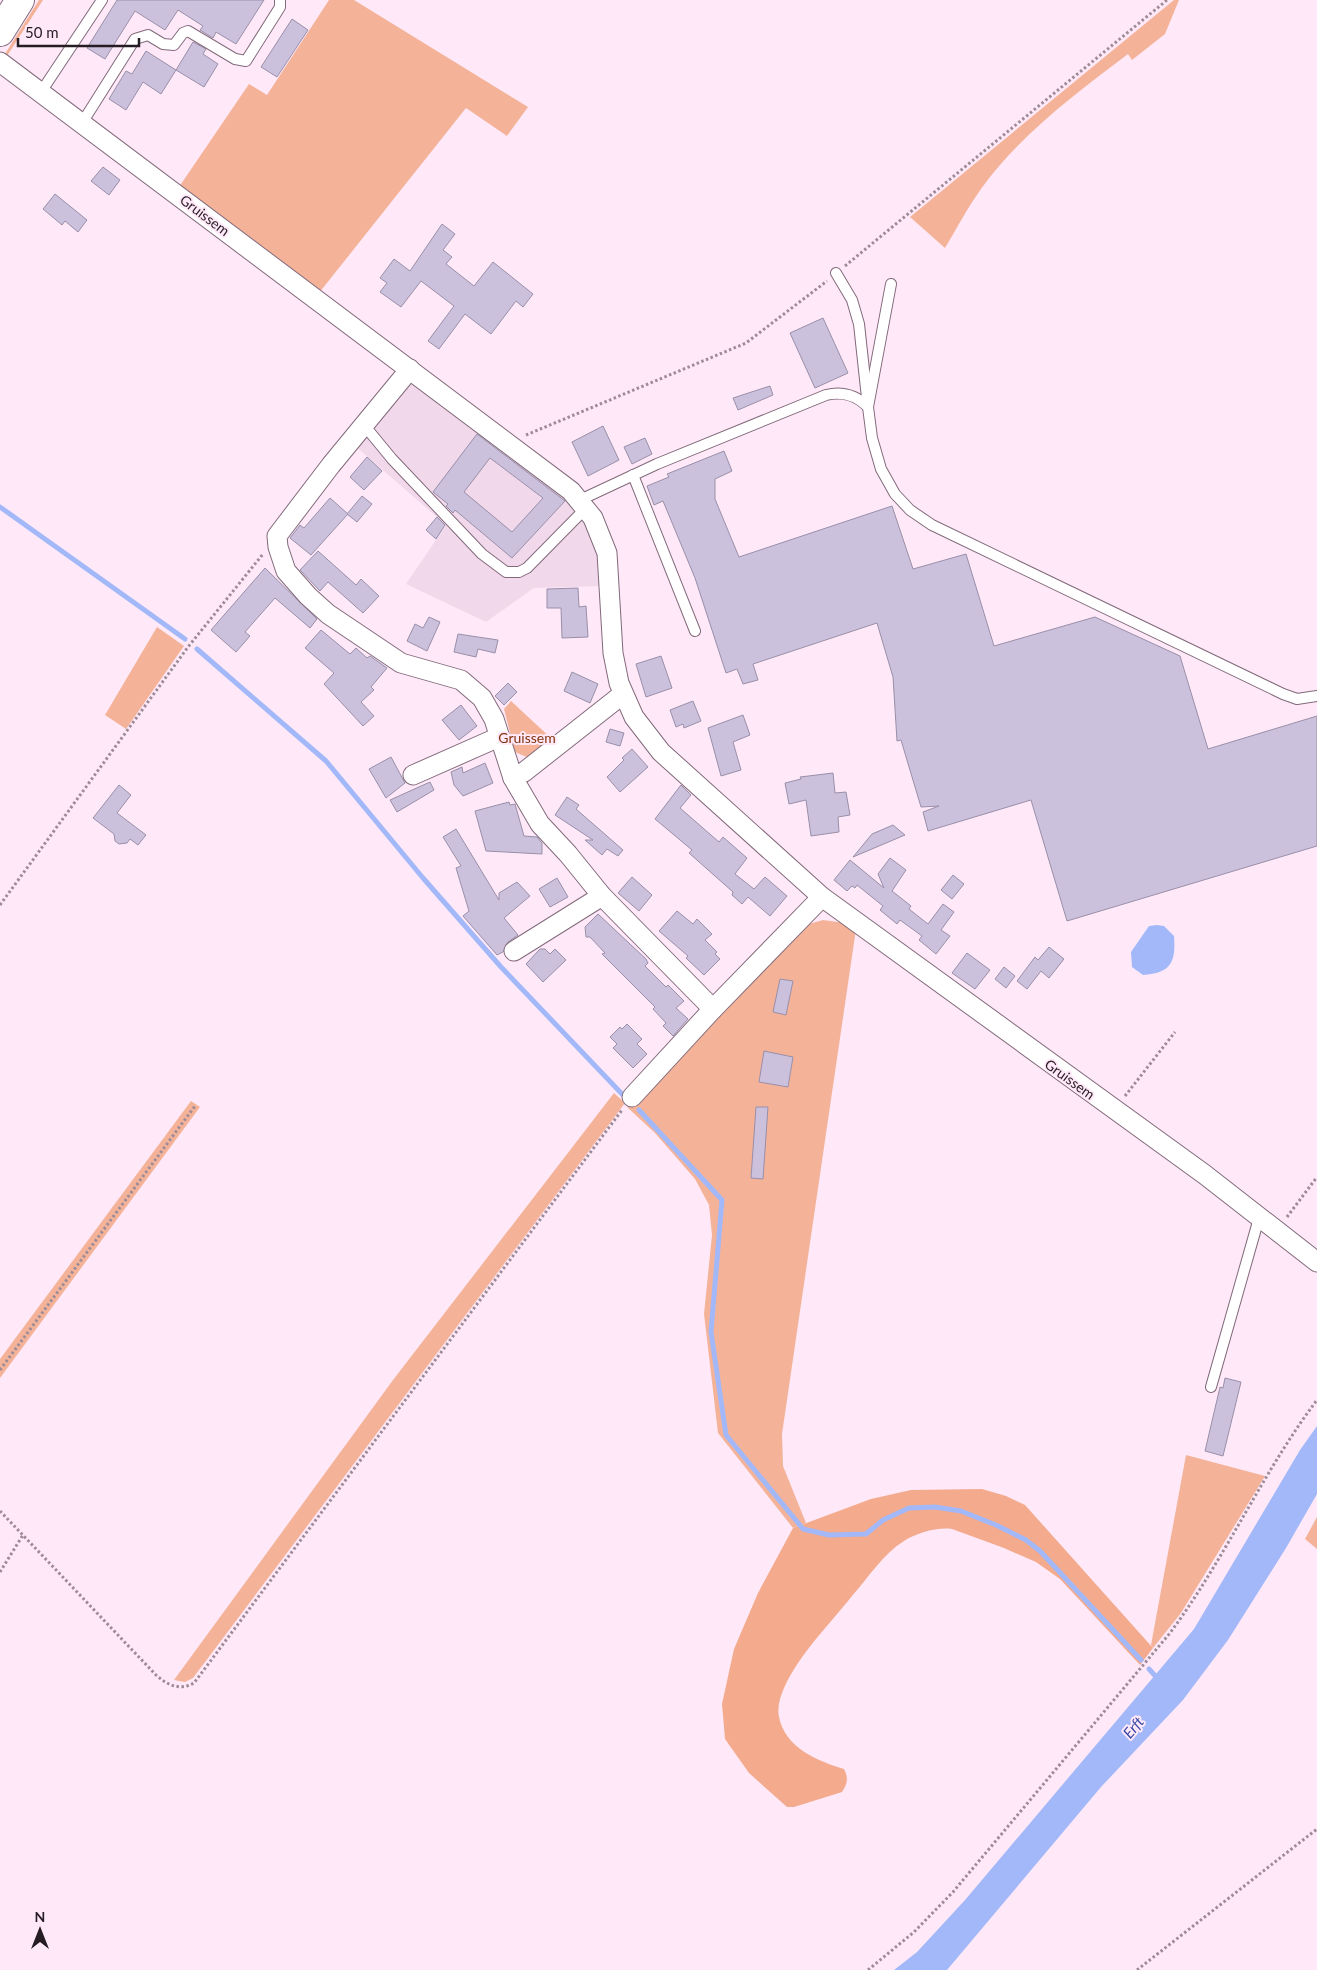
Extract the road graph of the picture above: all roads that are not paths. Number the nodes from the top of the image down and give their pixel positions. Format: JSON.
{"nodes":[{"id":1,"x":20,"y":0,"type":"edge"},
{"id":2,"x":102,"y":0,"type":"edge"},
{"id":3,"x":280,"y":0,"type":"edge"},
{"id":4,"x":0,"y":32,"type":"edge"},
{"id":5,"x":0,"y":62,"type":"edge"},
{"id":6,"x":41,"y":92,"type":"junction"},
{"id":7,"x":82,"y":123,"type":"junction"},
{"id":8,"x":836,"y":273,"type":"road end"},
{"id":9,"x":891,"y":284,"type":"dead end"},
{"id":10,"x":410,"y":369,"type":"junction"},
{"id":11,"x":868,"y":407,"type":"junction"},
{"id":12,"x":364,"y":425,"type":"junction"},
{"id":13,"x":633,"y":475,"type":"junction"},
{"id":14,"x":583,"y":504,"type":"junction"},
{"id":15,"x":695,"y":631,"type":"dead end"},
{"id":16,"x":623,"y":694,"type":"junction"},
{"id":17,"x":1317,"y":696,"type":"edge"},
{"id":18,"x":500,"y":737,"type":"junction"},
{"id":19,"x":413,"y":775,"type":"dead end"},
{"id":20,"x":513,"y":778,"type":"junction"},
{"id":21,"x":602,"y":896,"type":"junction"},
{"id":22,"x":822,"y":897,"type":"junction"},
{"id":23,"x":514,"y":951,"type":"dead end"},
{"id":24,"x":713,"y":1009,"type":"junction"},
{"id":25,"x":632,"y":1097,"type":"road end"},
{"id":26,"x":1259,"y":1218,"type":"junction"},
{"id":27,"x":1317,"y":1262,"type":"edge"},
{"id":28,"x":1211,"y":1386,"type":"dead end"}],
"edges":[{"from":1,"to":4,"type":"main road"},
{"from":2,"to":6,"type":"lane"},
{"from":3,"to":7,"type":"lane"},
{"from":5,"to":6,"type":"street","name":"Gruissem"},
{"from":6,"to":7,"type":"street","name":"Gruissem"},
{"from":7,"to":10,"type":"street","name":"Gruissem"},
{"from":8,"to":11,"type":"lane"},
{"from":9,"to":11,"type":"lane"},
{"from":10,"to":12,"type":"street"},
{"from":10,"to":14,"type":"street","name":"Gruissem"},
{"from":11,"to":13,"type":"lane"},
{"from":11,"to":17,"type":"lane"},
{"from":12,"to":14,"type":"lane"},
{"from":12,"to":18,"type":"street"},
{"from":13,"to":14,"type":"lane"},
{"from":13,"to":15,"type":"lane"},
{"from":14,"to":16,"type":"street","name":"Gruissem"},
{"from":16,"to":20,"type":"street"},
{"from":16,"to":22,"type":"street","name":"Gruissem"},
{"from":18,"to":19,"type":"street"},
{"from":18,"to":20,"type":"street"},
{"from":20,"to":21,"type":"street"},
{"from":21,"to":23,"type":"street"},
{"from":21,"to":24,"type":"street"},
{"from":22,"to":24,"type":"street"},
{"from":22,"to":26,"type":"street","name":"Gruissem"},
{"from":24,"to":25,"type":"street"},
{"from":26,"to":27,"type":"street","name":"Gruissem"},
{"from":26,"to":28,"type":"lane"}]}
